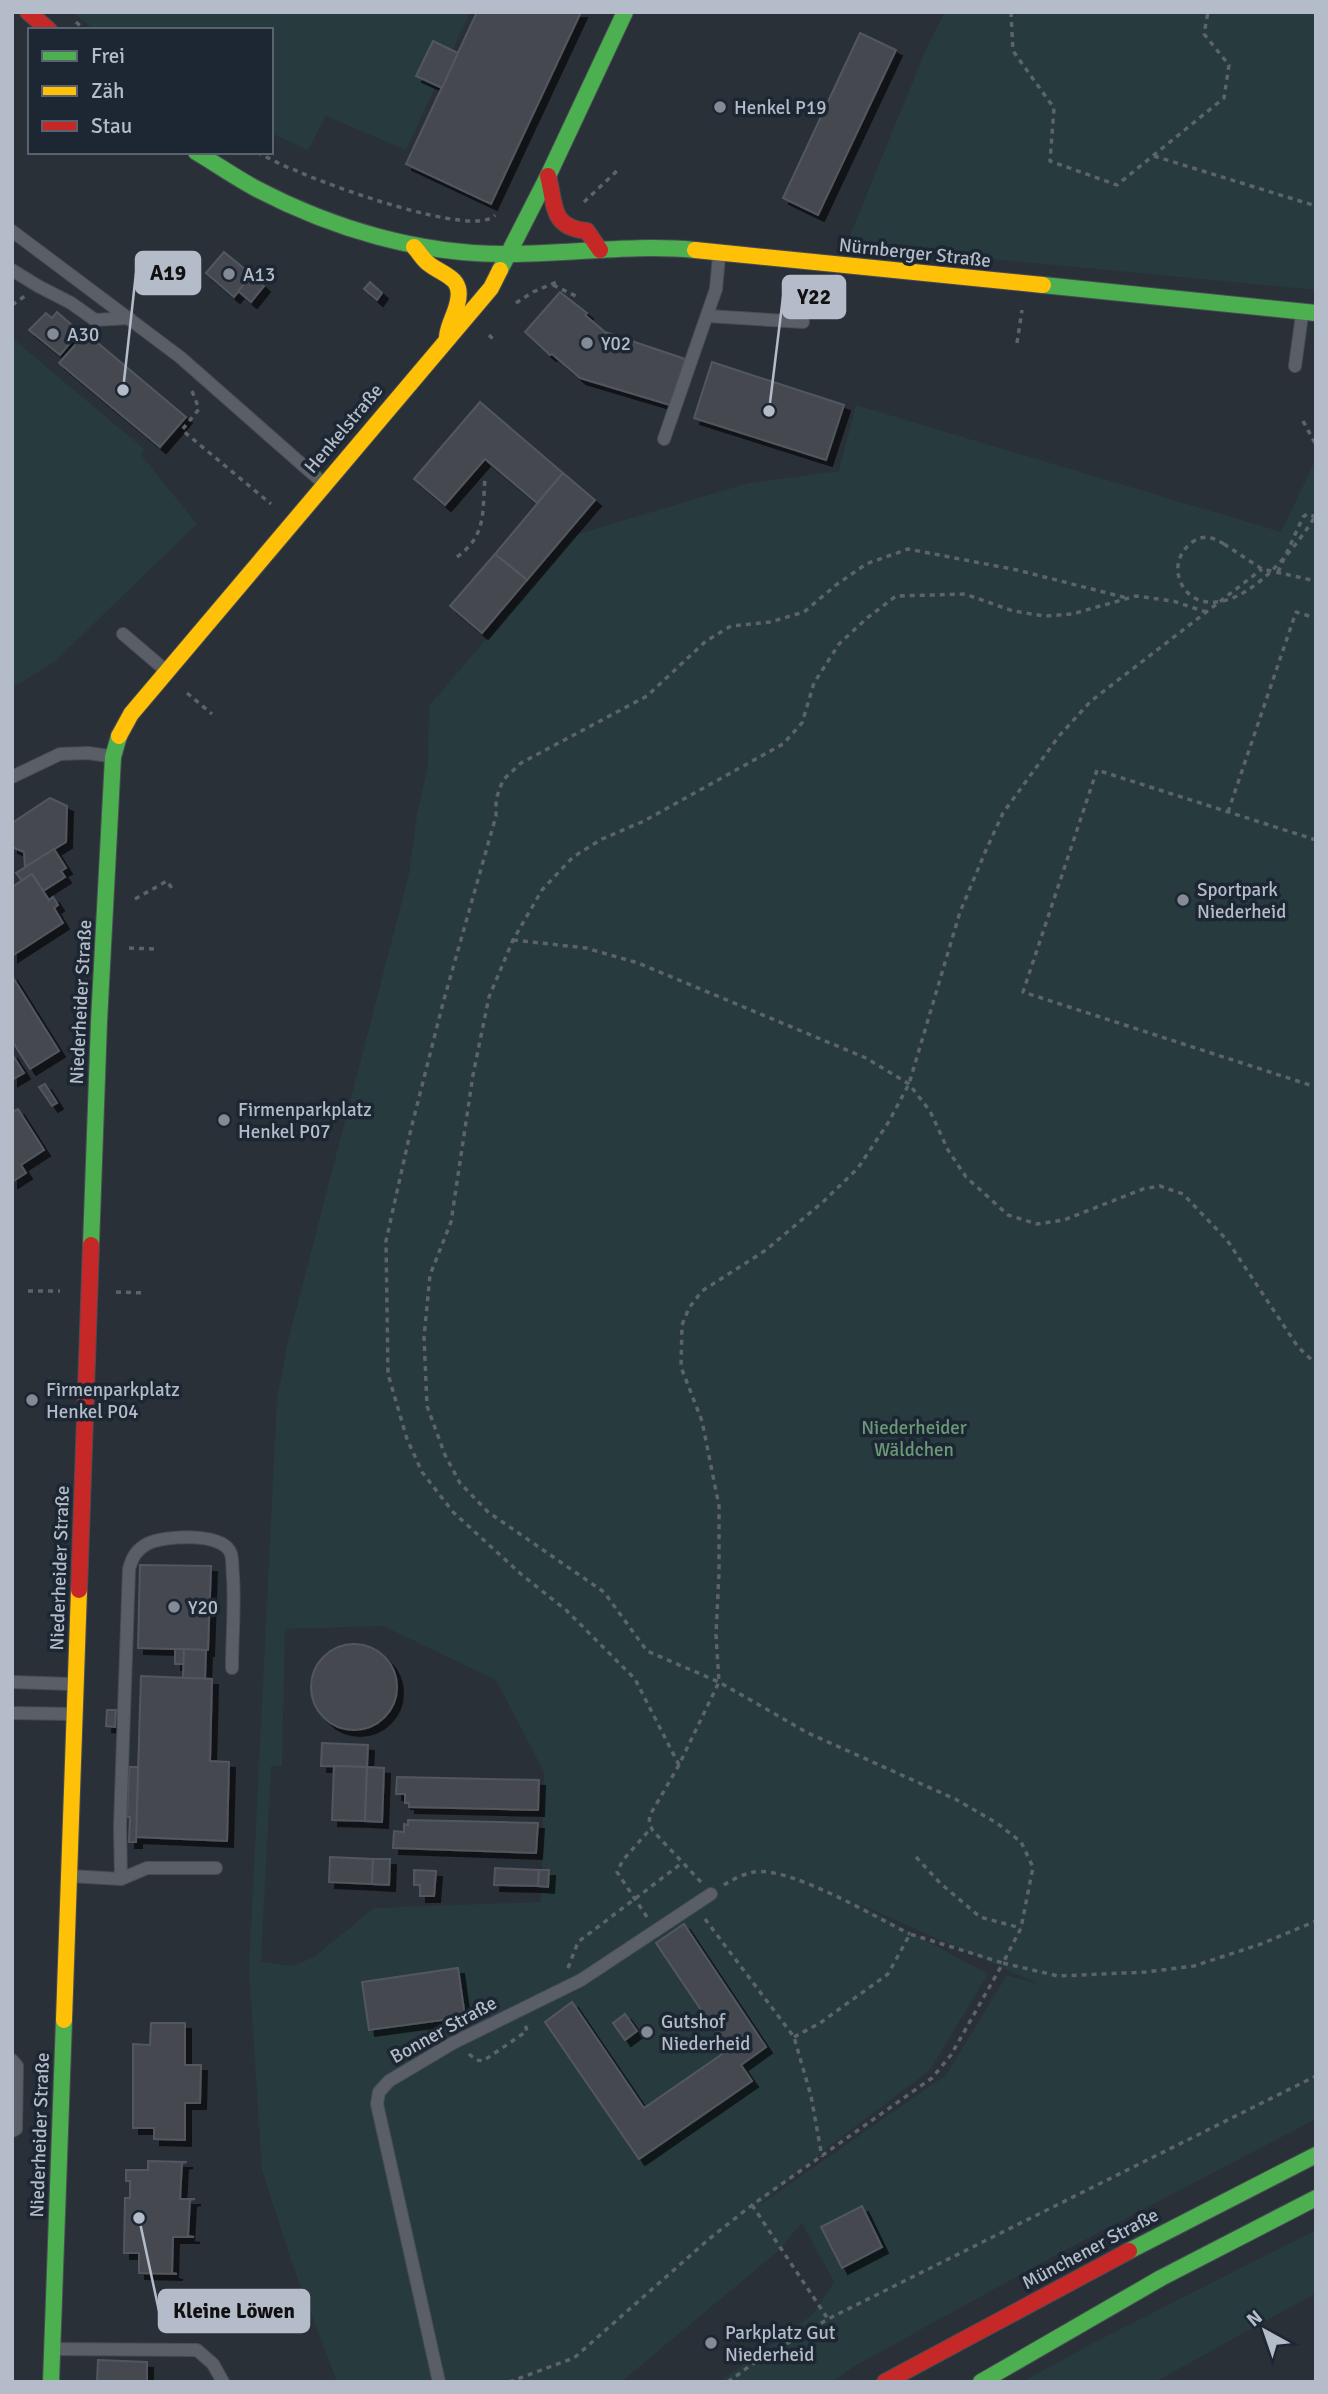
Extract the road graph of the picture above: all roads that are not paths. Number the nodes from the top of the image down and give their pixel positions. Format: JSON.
{"nodes":[{"id":1,"x":28,"y":12,"type":"edge"},
{"id":2,"x":625,"y":12,"type":"edge"},
{"id":3,"x":46,"y":28,"type":"edge"},
{"id":4,"x":200,"y":154,"type":"edge"},
{"id":5,"x":548,"y":176,"type":"junction"},
{"id":6,"x":12,"y":231,"type":"edge"},
{"id":7,"x":413,"y":246,"type":"junction"},
{"id":8,"x":600,"y":250,"type":"junction"},
{"id":9,"x":720,"y":253,"type":"junction"},
{"id":10,"x":509,"y":254,"type":"junction"},
{"id":11,"x":12,"y":270,"type":"edge"},
{"id":12,"x":1309,"y":312,"type":"edge"},
{"id":13,"x":708,"y":316,"type":"junction"},
{"id":14,"x":129,"y":318,"type":"junction"},
{"id":15,"x":803,"y":323,"type":"dead end"},
{"id":16,"x":446,"y":341,"type":"junction"},
{"id":17,"x":1295,"y":366,"type":"dead end"},
{"id":18,"x":664,"y":439,"type":"dead end"},
{"id":19,"x":324,"y":484,"type":"junction"},
{"id":20,"x":123,"y":635,"type":"dead end"},
{"id":21,"x":167,"y":671,"type":"junction"},
{"id":22,"x":113,"y":757,"type":"junction"},
{"id":23,"x":12,"y":777,"type":"edge"},
{"id":24,"x":232,"y":1668,"type":"dead end"},
{"id":25,"x":12,"y":1682,"type":"edge"},
{"id":26,"x":76,"y":1684,"type":"junction"},
{"id":27,"x":12,"y":1713,"type":"edge"},
{"id":28,"x":76,"y":1714,"type":"junction"},
{"id":29,"x":216,"y":1868,"type":"dead end"},
{"id":30,"x":70,"y":1876,"type":"junction"},
{"id":31,"x":121,"y":1879,"type":"junction"},
{"id":32,"x":710,"y":1894,"type":"road end"},
{"id":33,"x":12,"y":2060,"type":"edge"},
{"id":34,"x":12,"y":2131,"type":"edge"},
{"id":35,"x":1311,"y":2149,"type":"edge"},
{"id":36,"x":1316,"y":2198,"type":"edge"},
{"id":37,"x":52,"y":2349,"type":"junction"},
{"id":38,"x":51,"y":2382,"type":"edge"},
{"id":39,"x":223,"y":2382,"type":"edge"},
{"id":40,"x":439,"y":2382,"type":"edge"},
{"id":41,"x":886,"y":2382,"type":"edge"},
{"id":42,"x":981,"y":2382,"type":"edge"}],
"edges":[{"from":1,"to":3,"type":"main road"},
{"from":2,"to":5,"type":"main road","name":"Henkelstraße"},
{"from":4,"to":7,"type":"main road","name":"Nürnberger Straße"},
{"from":5,"to":8,"type":"main road"},
{"from":5,"to":10,"type":"main road","name":"Henkelstraße"},
{"from":6,"to":14,"type":"lane"},
{"from":7,"to":10,"type":"main road","name":"Nürnberger Straße"},
{"from":7,"to":16,"type":"main road"},
{"from":8,"to":9,"type":"main road","name":"Nürnberger Straße"},
{"from":8,"to":10,"type":"main road","name":"Nürnberger Straße"},
{"from":9,"to":12,"type":"main road","name":"Nürnberger Straße"},
{"from":9,"to":13,"type":"lane"},
{"from":10,"to":16,"type":"main road","name":"Henkelstraße"},
{"from":11,"to":14,"type":"lane"},
{"from":12,"to":17,"type":"lane"},
{"from":13,"to":15,"type":"lane"},
{"from":13,"to":18,"type":"lane"},
{"from":14,"to":19,"type":"lane"},
{"from":16,"to":19,"type":"main road","name":"Henkelstraße"},
{"from":19,"to":21,"type":"main road","name":"Henkelstraße"},
{"from":20,"to":21,"type":"lane"},
{"from":21,"to":22,"type":"main road","name":"Henkelstraße"},
{"from":22,"to":23,"type":"lane"},
{"from":22,"to":26,"type":"main road","name":"Niederheider Straße"},
{"from":24,"to":31,"type":"lane"},
{"from":25,"to":26,"type":"lane"},
{"from":26,"to":28,"type":"main road","name":"Niederheider Straße"},
{"from":27,"to":28,"type":"lane"},
{"from":28,"to":30,"type":"main road","name":"Niederheider Straße"},
{"from":29,"to":31,"type":"lane"},
{"from":30,"to":31,"type":"lane"},
{"from":30,"to":37,"type":"main road","name":"Niederheider Straße"},
{"from":32,"to":40,"type":"lane","name":"Bonner Straße"},
{"from":33,"to":34,"type":"lane"},
{"from":35,"to":41,"type":"main road","name":"Münchener Straße"},
{"from":36,"to":42,"type":"main road"},
{"from":37,"to":38,"type":"main road","name":"Niederheider Straße"},
{"from":37,"to":39,"type":"lane"}]}
